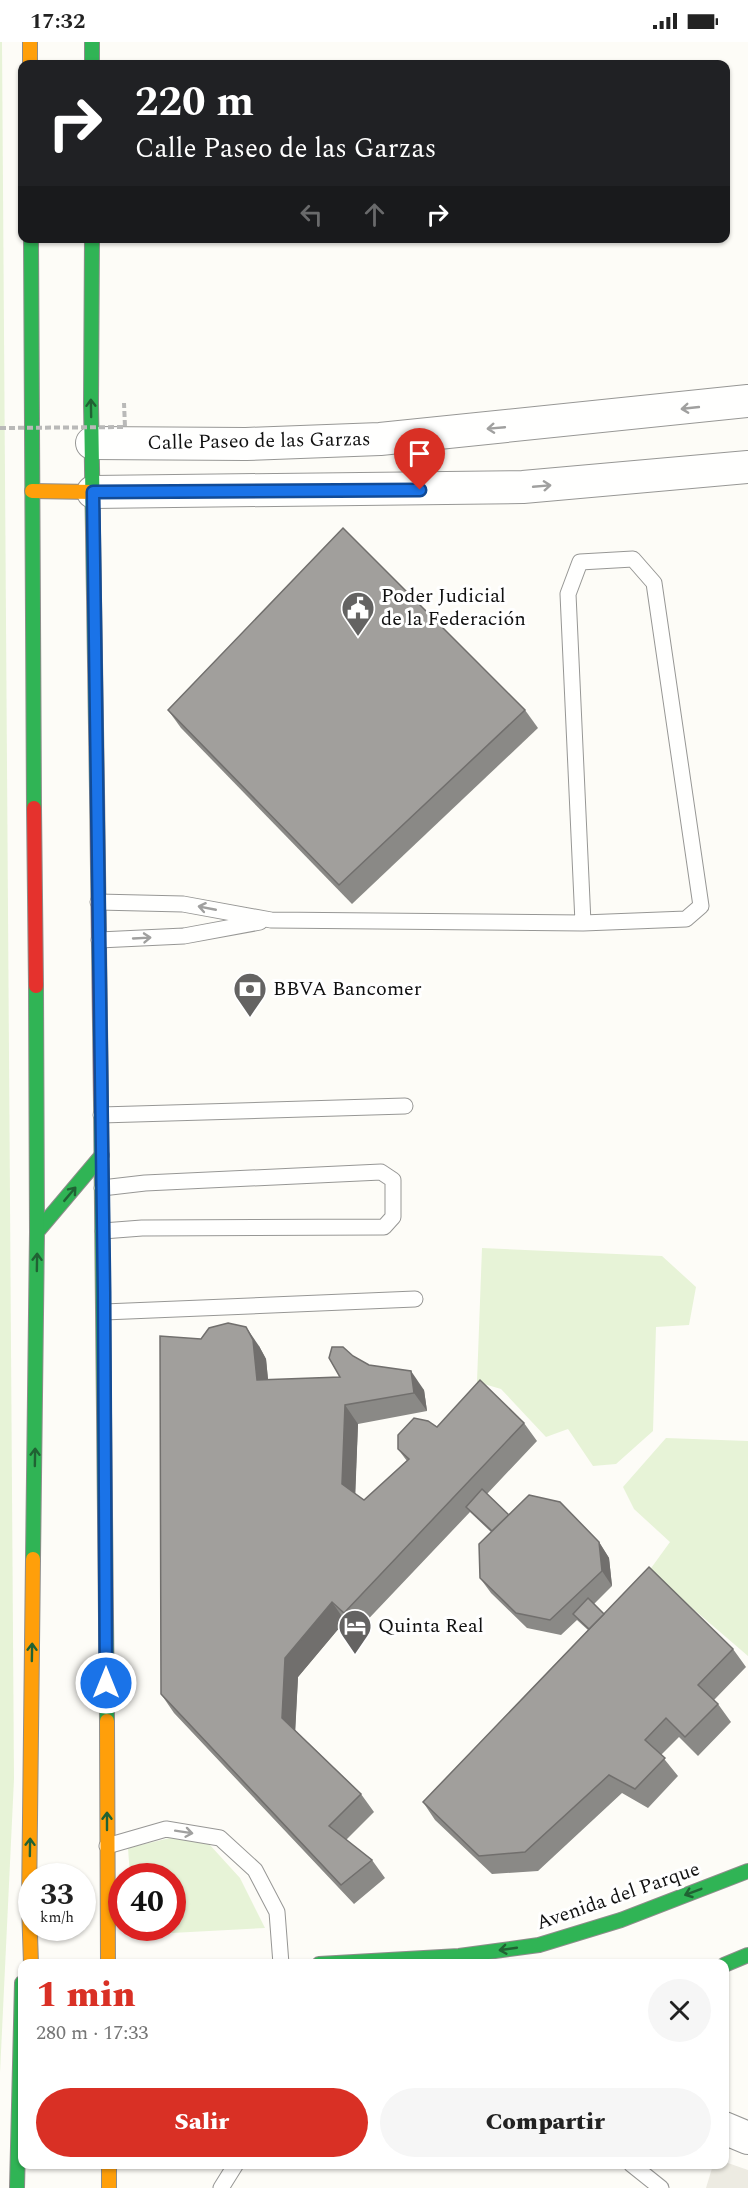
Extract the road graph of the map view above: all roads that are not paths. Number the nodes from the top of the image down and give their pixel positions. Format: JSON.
{"nodes":[{"id":1,"x":30,"y":42,"type":"edge"},
{"id":2,"x":92,"y":42,"type":"edge"},
{"id":3,"x":30,"y":60,"type":"edge"},
{"id":4,"x":92,"y":60,"type":"edge"},
{"id":5,"x":31,"y":243,"type":"edge"},
{"id":6,"x":92,"y":243,"type":"edge"},
{"id":7,"x":748,"y":401,"type":"edge"},
{"id":8,"x":92,"y":443,"type":"junction"},
{"id":9,"x":748,"y":467,"type":"edge"},
{"id":10,"x":32,"y":491,"type":"junction"},
{"id":11,"x":93,"y":492,"type":"junction"},
{"id":12,"x":98,"y":902,"type":"junction"},
{"id":13,"x":271,"y":920,"type":"junction"},
{"id":14,"x":583,"y":923,"type":"junction"},
{"id":15,"x":99,"y":940,"type":"junction"},
{"id":16,"x":405,"y":1106,"type":"dead end"},
{"id":17,"x":101,"y":1115,"type":"junction"},
{"id":18,"x":102,"y":1155,"type":"junction"},
{"id":19,"x":102,"y":1188,"type":"junction"},
{"id":20,"x":103,"y":1231,"type":"junction"},
{"id":21,"x":37,"y":1232,"type":"junction"},
{"id":22,"x":415,"y":1299,"type":"dead end"},
{"id":23,"x":104,"y":1312,"type":"junction"},
{"id":24,"x":107,"y":1846,"type":"junction"},
{"id":25,"x":29,"y":1863,"type":"edge"},
{"id":26,"x":748,"y":1871,"type":"edge"},
{"id":27,"x":26,"y":1941,"type":"edge"},
{"id":28,"x":30,"y":1941,"type":"edge"},
{"id":29,"x":748,"y":1955,"type":"edge"},
{"id":30,"x":24,"y":1959,"type":"edge"},
{"id":31,"x":31,"y":1959,"type":"edge"},
{"id":32,"x":108,"y":1959,"type":"edge"},
{"id":33,"x":281,"y":1959,"type":"edge"},
{"id":34,"x":406,"y":1959,"type":"edge"},
{"id":35,"x":729,"y":1963,"type":"edge"},
{"id":36,"x":729,"y":2130,"type":"edge"},
{"id":37,"x":748,"y":2138,"type":"edge"},
{"id":38,"x":18,"y":2147,"type":"edge"},
{"id":39,"x":109,"y":2169,"type":"edge"},
{"id":40,"x":233,"y":2169,"type":"edge"},
{"id":41,"x":637,"y":2169,"type":"edge"},
{"id":42,"x":17,"y":2188,"type":"edge"},
{"id":43,"x":109,"y":2188,"type":"edge"},
{"id":44,"x":221,"y":2188,"type":"edge"},
{"id":45,"x":661,"y":2188,"type":"edge"}],
"edges":[{"from":1,"to":3,"type":"street"},
{"from":2,"to":4,"type":"street"},
{"from":5,"to":10,"type":"street"},
{"from":8,"to":6,"type":"street","one_way":true},
{"from":7,"to":8,"type":"street","name":"Calle Paseo de las Garzas","one_way":true},
{"from":8,"to":11,"type":"street"},
{"from":11,"to":9,"type":"street","one_way":true},
{"from":10,"to":11,"type":"street"},
{"from":10,"to":21,"type":"street"},
{"from":11,"to":12,"type":"street"},
{"from":13,"to":12,"type":"lane","one_way":true},
{"from":12,"to":15,"type":"street"},
{"from":13,"to":14,"type":"lane"},
{"from":15,"to":13,"type":"lane","one_way":true},
{"from":14,"to":14,"type":"lane"},
{"from":15,"to":17,"type":"street"},
{"from":16,"to":17,"type":"lane"},
{"from":17,"to":18,"type":"street"},
{"from":18,"to":19,"type":"street"},
{"from":21,"to":18,"type":"street","one_way":true},
{"from":19,"to":20,"type":"street"},
{"from":19,"to":20,"type":"lane"},
{"from":20,"to":23,"type":"street"},
{"from":25,"to":21,"type":"street","one_way":true},
{"from":22,"to":23,"type":"lane"},
{"from":24,"to":23,"type":"street","one_way":true},
{"from":24,"to":32,"type":"street"},
{"from":24,"to":33,"type":"lane","one_way":true},
{"from":26,"to":34,"type":"street","name":"Avenida del Parque","one_way":true},
{"from":27,"to":30,"type":"street"},
{"from":28,"to":31,"type":"street"},
{"from":29,"to":35,"type":"street"},
{"from":36,"to":37,"type":"street"},
{"from":38,"to":42,"type":"street"},
{"from":39,"to":43,"type":"street"},
{"from":40,"to":44,"type":"lane"},
{"from":41,"to":45,"type":"lane"}]}
